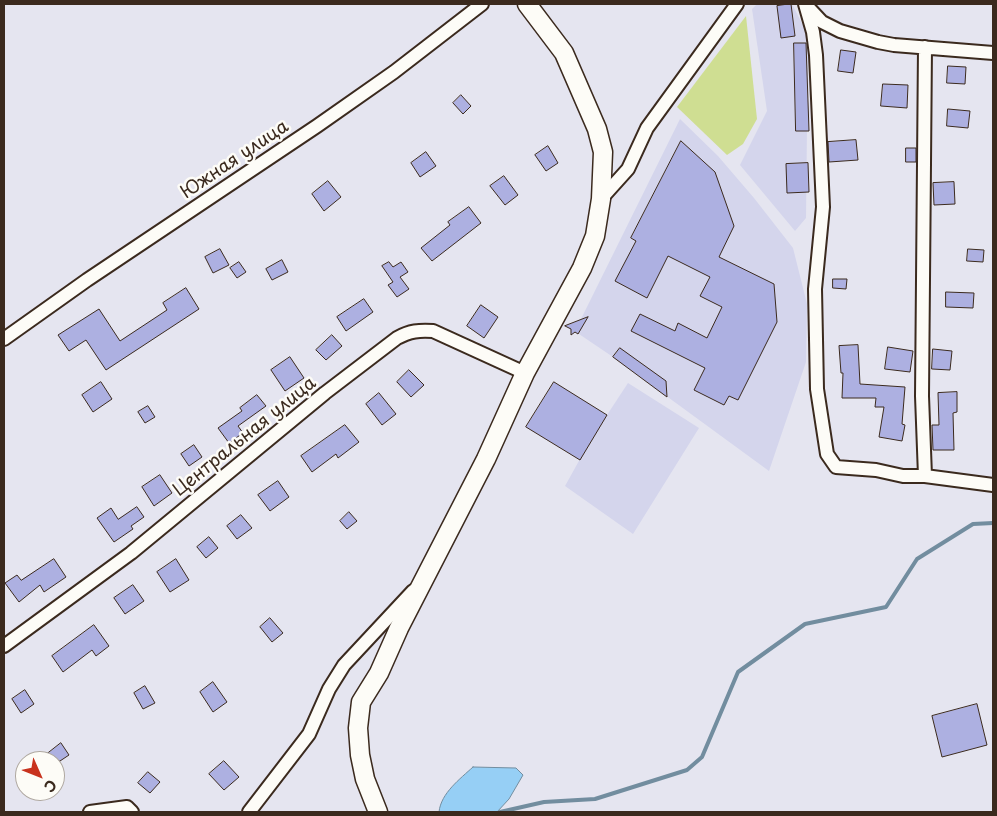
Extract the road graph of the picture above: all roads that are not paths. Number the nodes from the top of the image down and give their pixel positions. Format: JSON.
{"nodes":[{"id":1,"x":482,"y":4,"type":"edge"},
{"id":2,"x":527,"y":4,"type":"edge"},
{"id":3,"x":737,"y":4,"type":"edge"},
{"id":4,"x":805,"y":4,"type":"edge"},
{"id":5,"x":925,"y":47,"type":"junction"},
{"id":6,"x":993,"y":53,"type":"edge"},
{"id":7,"x":601,"y":199,"type":"junction"},
{"id":8,"x":4,"y":339,"type":"edge"},
{"id":9,"x":525,"y":373,"type":"junction"},
{"id":10,"x":925,"y":476,"type":"junction"},
{"id":11,"x":993,"y":485,"type":"edge"},
{"id":12,"x":425,"y":578,"type":"junction"},
{"id":13,"x":4,"y":646,"type":"edge"},
{"id":14,"x":90,"y":812,"type":"edge"},
{"id":15,"x":132,"y":812,"type":"edge"},
{"id":16,"x":249,"y":812,"type":"edge"},
{"id":17,"x":378,"y":812,"type":"edge"}],
"edges":[{"from":1,"to":8,"type":"street","name":"Южная улица"},
{"from":2,"to":7,"type":"main road"},
{"from":3,"to":7,"type":"street"},
{"from":4,"to":5,"type":"street"},
{"from":4,"to":10,"type":"street"},
{"from":5,"to":6,"type":"street"},
{"from":5,"to":10,"type":"street"},
{"from":7,"to":9,"type":"main road"},
{"from":9,"to":12,"type":"main road"},
{"from":9,"to":13,"type":"street","name":"Центральная улица"},
{"from":10,"to":11,"type":"street"},
{"from":12,"to":16,"type":"street"},
{"from":12,"to":17,"type":"main road"},
{"from":14,"to":15,"type":"street"}]}
